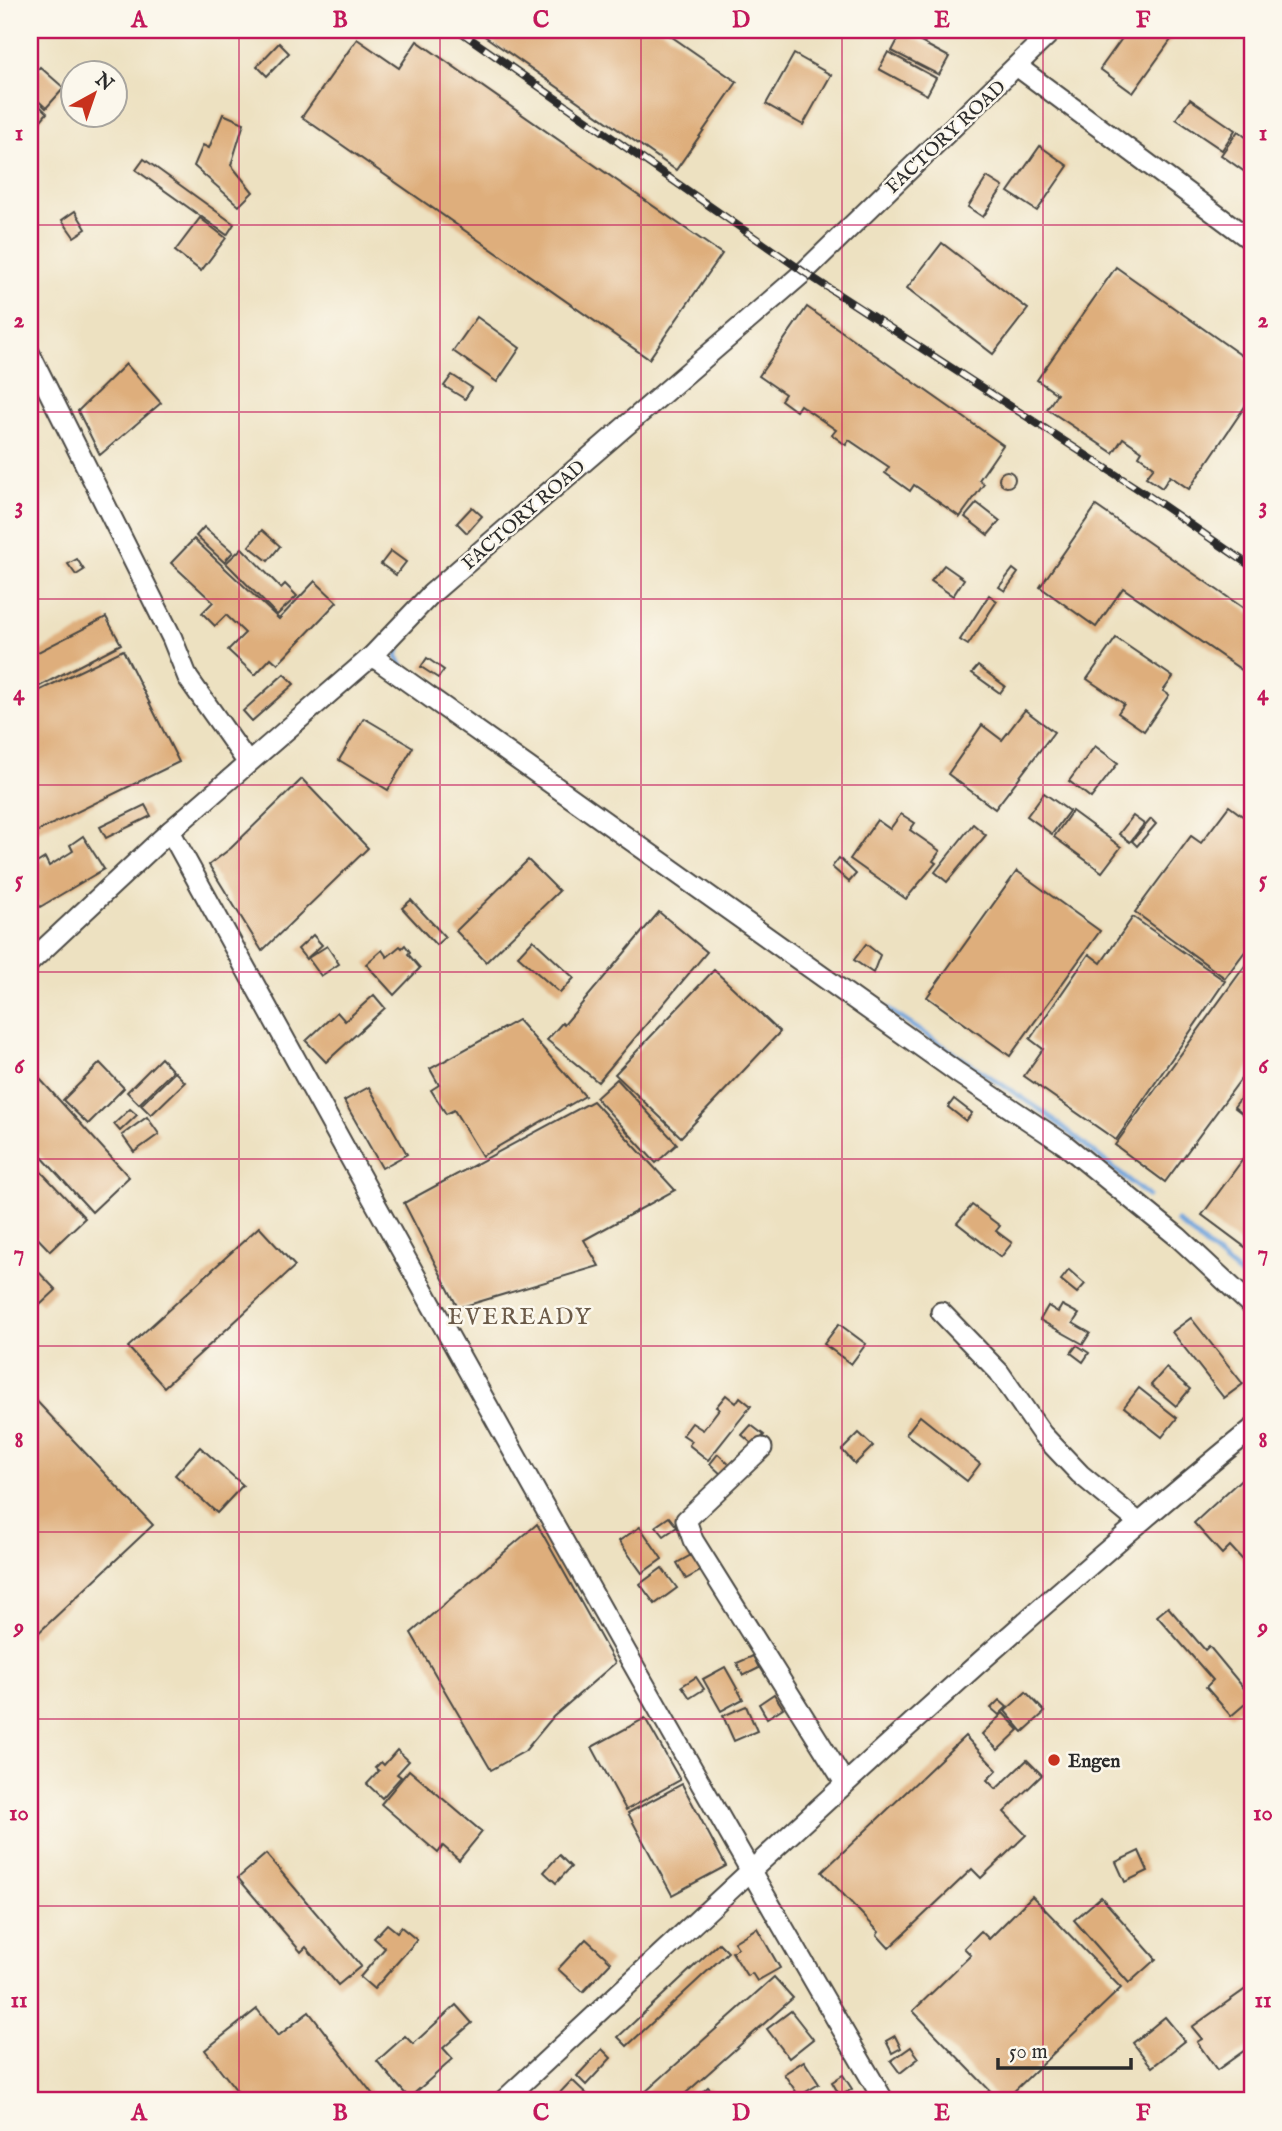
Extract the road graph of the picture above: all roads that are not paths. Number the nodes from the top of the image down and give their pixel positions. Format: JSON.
{"nodes":[{"id":1,"x":1053,"y":30,"type":"edge"},
{"id":2,"x":1018,"y":67,"type":"junction"},
{"id":3,"x":1252,"y":241,"type":"edge"},
{"id":4,"x":30,"y":354,"type":"edge"},
{"id":5,"x":372,"y":656,"type":"junction"},
{"id":6,"x":248,"y":764,"type":"junction"},
{"id":7,"x":170,"y":831,"type":"junction"},
{"id":8,"x":30,"y":962,"type":"edge"},
{"id":9,"x":1252,"y":1306,"type":"edge"},
{"id":10,"x":941,"y":1312,"type":"dead end"},
{"id":11,"x":1252,"y":1429,"type":"edge"},
{"id":12,"x":762,"y":1448,"type":"dead end"},
{"id":13,"x":1138,"y":1522,"type":"junction"},
{"id":14,"x":845,"y":1783,"type":"junction"},
{"id":15,"x":750,"y":1872,"type":"junction"},
{"id":16,"x":503,"y":2101,"type":"edge"},
{"id":17,"x":884,"y":2101,"type":"edge"}],
"edges":[{"from":1,"to":2,"type":"street","name":"FACTORY ROAD"},
{"from":2,"to":3,"type":"street"},
{"from":2,"to":5,"type":"street","name":"FACTORY ROAD"},
{"from":4,"to":6,"type":"street"},
{"from":5,"to":6,"type":"street","name":"FACTORY ROAD"},
{"from":5,"to":9,"type":"street"},
{"from":6,"to":7,"type":"street","name":"FACTORY ROAD"},
{"from":7,"to":8,"type":"street","name":"FACTORY ROAD"},
{"from":7,"to":15,"type":"street"},
{"from":10,"to":13,"type":"street"},
{"from":11,"to":13,"type":"street"},
{"from":12,"to":14,"type":"street"},
{"from":13,"to":14,"type":"street"},
{"from":14,"to":15,"type":"street"},
{"from":15,"to":16,"type":"street"},
{"from":15,"to":17,"type":"street"}]}
